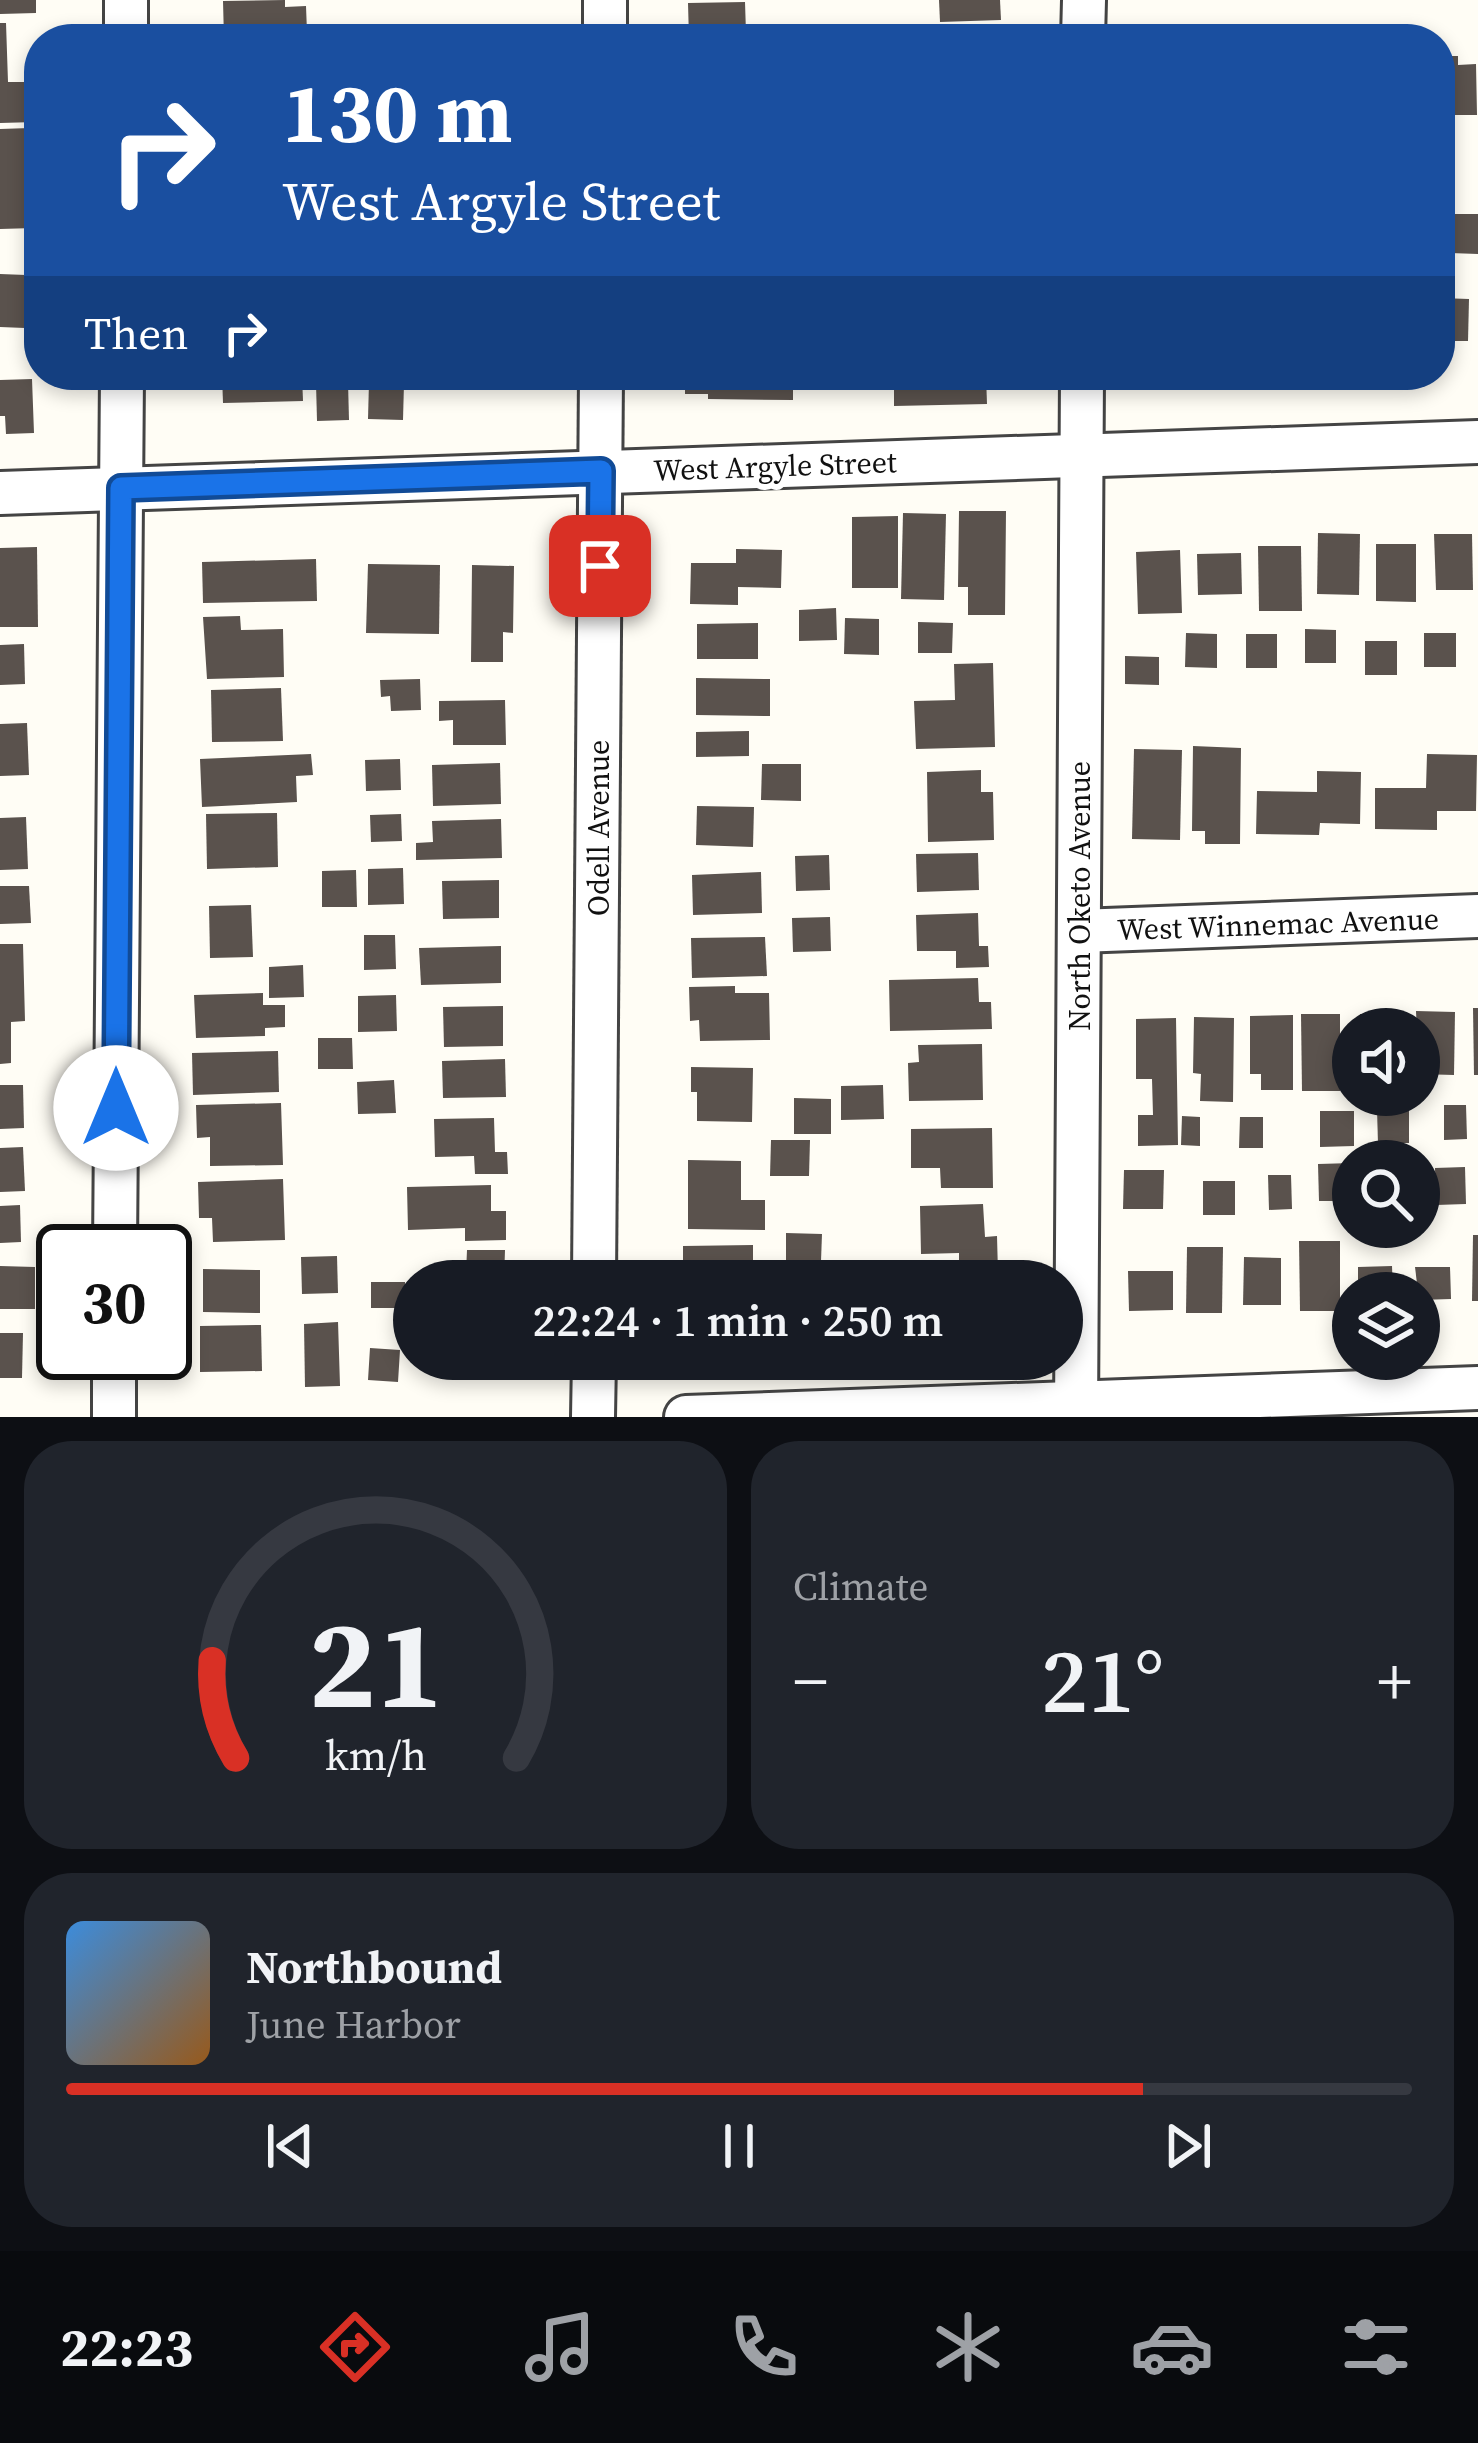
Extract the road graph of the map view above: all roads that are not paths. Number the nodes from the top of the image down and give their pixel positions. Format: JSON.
{"nodes":[{"id":1,"x":122,"y":390,"type":"edge"},
{"id":2,"x":602,"y":390,"type":"edge"},
{"id":3,"x":1082,"y":390,"type":"edge"},
{"id":4,"x":1478,"y":442,"type":"edge"},
{"id":5,"x":1082,"y":456,"type":"junction"},
{"id":6,"x":601,"y":471,"type":"junction"},
{"id":7,"x":121,"y":488,"type":"junction"},
{"id":8,"x":0,"y":493,"type":"edge"},
{"id":9,"x":1478,"y":916,"type":"edge"},
{"id":10,"x":1078,"y":931,"type":"junction"},
{"id":11,"x":115,"y":1224,"type":"edge"},
{"id":12,"x":594,"y":1260,"type":"edge"},
{"id":13,"x":114,"y":1380,"type":"edge"},
{"id":14,"x":593,"y":1380,"type":"edge"},
{"id":15,"x":1478,"y":1388,"type":"edge"},
{"id":16,"x":1076,"y":1409,"type":"edge"},
{"id":17,"x":114,"y":1417,"type":"edge"},
{"id":18,"x":593,"y":1417,"type":"edge"},
{"id":19,"x":686,"y":1417,"type":"edge"}],
"edges":[{"from":1,"to":7,"type":"street"},
{"from":2,"to":6,"type":"street","name":"Odell Avenue"},
{"from":3,"to":5,"type":"street","name":"North Oketo Avenue"},
{"from":4,"to":5,"type":"street","name":"West Argyle Street"},
{"from":5,"to":6,"type":"street","name":"West Argyle Street"},
{"from":5,"to":10,"type":"street","name":"North Oketo Avenue"},
{"from":6,"to":7,"type":"street","name":"West Argyle Street"},
{"from":6,"to":12,"type":"street","name":"Odell Avenue"},
{"from":7,"to":8,"type":"street","name":"West Argyle Street"},
{"from":7,"to":11,"type":"street"},
{"from":9,"to":10,"type":"street","name":"West Winnemac Avenue"},
{"from":10,"to":16,"type":"street","name":"North Oketo Avenue"},
{"from":13,"to":17,"type":"street"},
{"from":14,"to":18,"type":"street"},
{"from":15,"to":16,"type":"street"},
{"from":16,"to":19,"type":"street"}]}
